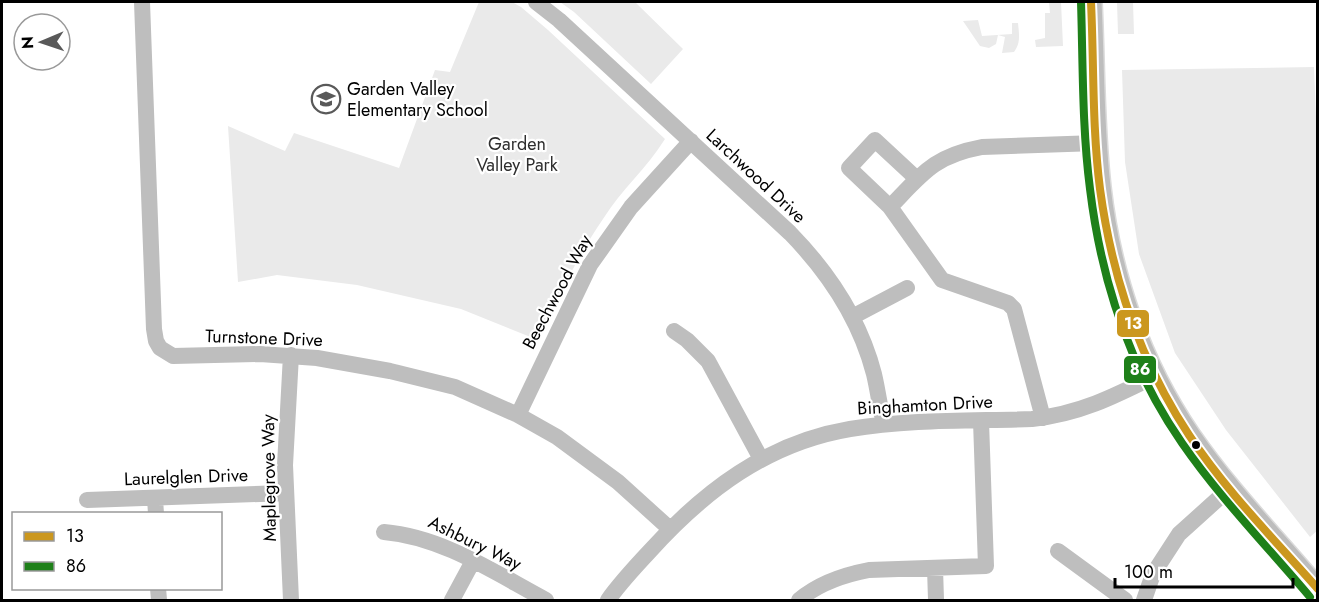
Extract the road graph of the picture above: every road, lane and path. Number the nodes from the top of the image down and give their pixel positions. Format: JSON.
{"nodes":[{"id":1,"x":142,"y":2,"type":"edge"},
{"id":2,"x":536,"y":2,"type":"edge"},
{"id":3,"x":1092,"y":2,"type":"edge"},
{"id":4,"x":691,"y":141,"type":"junction"},
{"id":5,"x":1097,"y":143,"type":"junction"},
{"id":6,"x":917,"y":180,"type":"junction"},
{"id":7,"x":890,"y":207,"type":"junction"},
{"id":8,"x":907,"y":288,"type":"dead end"},
{"id":9,"x":852,"y":317,"type":"junction"},
{"id":10,"x":674,"y":331,"type":"dead end"},
{"id":11,"x":291,"y":355,"type":"junction"},
{"id":12,"x":1155,"y":376,"type":"junction"},
{"id":13,"x":518,"y":415,"type":"junction"},
{"id":14,"x":1043,"y":418,"type":"junction"},
{"id":15,"x":981,"y":421,"type":"junction"},
{"id":16,"x":884,"y":424,"type":"junction"},
{"id":17,"x":761,"y":459,"type":"junction"},
{"id":18,"x":1230,"y":488,"type":"junction"},
{"id":19,"x":286,"y":493,"type":"junction"},
{"id":20,"x":87,"y":500,"type":"dead end"},
{"id":21,"x":155,"y":506,"type":"edge"},
{"id":22,"x":670,"y":529,"type":"junction"},
{"id":23,"x":384,"y":532,"type":"dead end"},
{"id":24,"x":1058,"y":551,"type":"dead end"},
{"id":25,"x":473,"y":561,"type":"junction"},
{"id":26,"x":935,"y":568,"type":"junction"},
{"id":27,"x":1313,"y":593,"type":"edge"},
{"id":28,"x":291,"y":600,"type":"edge"},
{"id":29,"x":452,"y":600,"type":"edge"},
{"id":30,"x":546,"y":600,"type":"edge"},
{"id":31,"x":608,"y":600,"type":"edge"},
{"id":32,"x":799,"y":600,"type":"edge"},
{"id":33,"x":936,"y":600,"type":"edge"},
{"id":34,"x":1125,"y":600,"type":"edge"},
{"id":35,"x":1144,"y":600,"type":"edge"}],
"edges":[{"from":1,"to":11,"type":"street","name":"Turnstone Drive"},
{"from":2,"to":4,"type":"street","name":"Larchwood Drive"},
{"from":3,"to":5,"type":"main road"},
{"from":4,"to":9,"type":"street","name":"Larchwood Drive"},
{"from":4,"to":13,"type":"street","name":"Beechwood Way"},
{"from":5,"to":6,"type":"street"},
{"from":5,"to":12,"type":"main road"},
{"from":6,"to":7,"type":"street"},
{"from":6,"to":7,"type":"street"},
{"from":7,"to":14,"type":"street"},
{"from":8,"to":9,"type":"street"},
{"from":9,"to":16,"type":"street","name":"Larchwood Drive"},
{"from":10,"to":17,"type":"street"},
{"from":11,"to":13,"type":"street","name":"Turnstone Drive"},
{"from":11,"to":19,"type":"street","name":"Maplegrove Way"},
{"from":12,"to":14,"type":"street","name":"Binghamton Drive"},
{"from":12,"to":18,"type":"main road"},
{"from":13,"to":22,"type":"street","name":"Turnstone Drive"},
{"from":14,"to":15,"type":"street","name":"Binghamton Drive"},
{"from":15,"to":16,"type":"street","name":"Binghamton Drive"},
{"from":15,"to":26,"type":"street"},
{"from":16,"to":17,"type":"street","name":"Binghamton Drive"},
{"from":17,"to":22,"type":"street","name":"Binghamton Drive"},
{"from":18,"to":27,"type":"main road"},
{"from":18,"to":35,"type":"street"},
{"from":19,"to":21,"type":"street","name":"Laurelglen Drive"},
{"from":19,"to":28,"type":"street","name":"Maplegrove Way"},
{"from":20,"to":21,"type":"street","name":"Laurelglen Drive"},
{"from":22,"to":31,"type":"street","name":"Binghamton Drive"},
{"from":23,"to":25,"type":"street","name":"Ashbury Way"},
{"from":24,"to":34,"type":"street"},
{"from":25,"to":29,"type":"street"},
{"from":25,"to":30,"type":"street","name":"Ashbury Way"},
{"from":26,"to":32,"type":"street"},
{"from":26,"to":33,"type":"street"}]}
